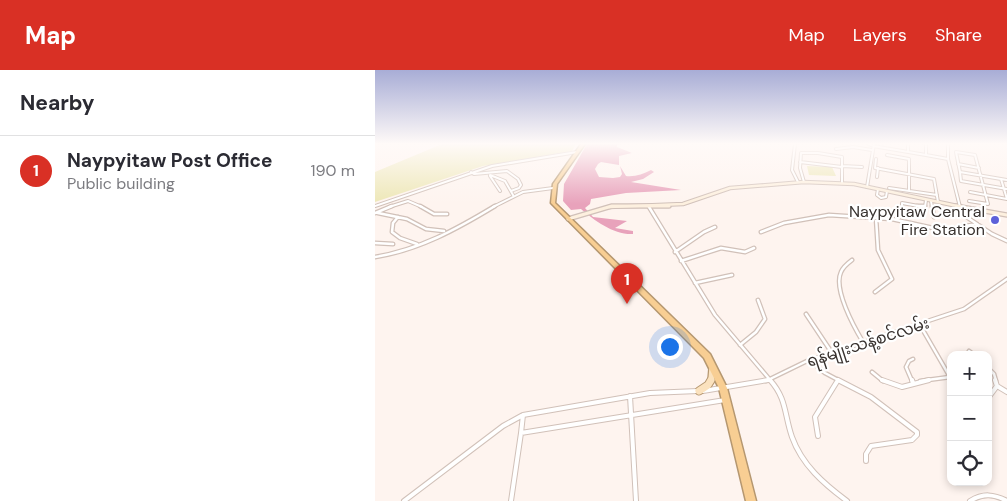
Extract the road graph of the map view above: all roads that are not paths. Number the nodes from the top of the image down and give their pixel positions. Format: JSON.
{"nodes":[{"id":1,"x":504,"y":164,"type":"edge"},
{"id":2,"x":570,"y":164,"type":"edge"},
{"id":3,"x":793,"y":164,"type":"edge"},
{"id":4,"x":800,"y":164,"type":"edge"},
{"id":5,"x":822,"y":164,"type":"edge"},
{"id":6,"x":870,"y":164,"type":"edge"},
{"id":7,"x":875,"y":164,"type":"edge"},
{"id":8,"x":909,"y":164,"type":"edge"},
{"id":9,"x":950,"y":164,"type":"edge"},
{"id":10,"x":958,"y":164,"type":"joint"},
{"id":11,"x":978,"y":164,"type":"edge"},
{"id":12,"x":842,"y":166,"type":"junction"},
{"id":13,"x":862,"y":167,"type":"dead end"},
{"id":14,"x":878,"y":168,"type":"junction"},
{"id":15,"x":979,"y":168,"type":"junction"},
{"id":16,"x":471,"y":172,"type":"junction"},
{"id":17,"x":494,"y":172,"type":"junction"},
{"id":18,"x":960,"y":172,"type":"junction"},
{"id":19,"x":908,"y":174,"type":"junction"},
{"id":20,"x":490,"y":175,"type":"junction"},
{"id":21,"x":981,"y":176,"type":"junction"},
{"id":22,"x":877,"y":177,"type":"dead end"},
{"id":23,"x":1001,"y":179,"type":"junction"},
{"id":24,"x":955,"y":180,"type":"junction"},
{"id":25,"x":1007,"y":180,"type":"edge"},
{"id":26,"x":961,"y":181,"type":"junction"},
{"id":27,"x":798,"y":182,"type":"junction"},
{"id":28,"x":804,"y":182,"type":"junction"},
{"id":29,"x":842,"y":183,"type":"junction"},
{"id":30,"x":984,"y":185,"type":"junction"},
{"id":31,"x":867,"y":187,"type":"junction"},
{"id":32,"x":553,"y":188,"type":"junction"},
{"id":33,"x":878,"y":189,"type":"junction"},
{"id":34,"x":888,"y":189,"type":"junction"},
{"id":35,"x":1005,"y":189,"type":"edge"},
{"id":36,"x":909,"y":190,"type":"junction"},
{"id":37,"x":500,"y":191,"type":"dead end"},
{"id":38,"x":511,"y":191,"type":"junction"},
{"id":39,"x":970,"y":192,"type":"dead end"},
{"id":40,"x":513,"y":195,"type":"junction"},
{"id":41,"x":937,"y":195,"type":"junction"},
{"id":42,"x":986,"y":195,"type":"junction"},
{"id":43,"x":926,"y":200,"type":"junction"},
{"id":44,"x":1007,"y":200,"type":"edge"},
{"id":45,"x":931,"y":201,"type":"junction"},
{"id":46,"x":969,"y":201,"type":"dead end"},
{"id":47,"x":938,"y":202,"type":"junction"},
{"id":48,"x":375,"y":206,"type":"edge"},
{"id":49,"x":961,"y":206,"type":"junction"},
{"id":50,"x":649,"y":207,"type":"junction"},
{"id":51,"x":375,"y":213,"type":"edge"},
{"id":52,"x":447,"y":214,"type":"dead end"},
{"id":53,"x":584,"y":214,"type":"joint"},
{"id":54,"x":1007,"y":215,"type":"edge"},
{"id":55,"x":903,"y":216,"type":"dead end"},
{"id":56,"x":934,"y":216,"type":"dead end"},
{"id":57,"x":398,"y":217,"type":"junction"},
{"id":58,"x":876,"y":218,"type":"junction"},
{"id":59,"x":569,"y":219,"type":"junction"},
{"id":60,"x":977,"y":224,"type":"junction"},
{"id":61,"x":715,"y":227,"type":"dead end"},
{"id":62,"x":445,"y":232,"type":"junction"},
{"id":63,"x":761,"y":232,"type":"dead end"},
{"id":64,"x":1007,"y":240,"type":"edge"},
{"id":65,"x":375,"y":243,"type":"edge"},
{"id":66,"x":393,"y":244,"type":"dead end"},
{"id":67,"x":418,"y":245,"type":"junction"},
{"id":68,"x":754,"y":248,"type":"dead end"},
{"id":69,"x":675,"y":252,"type":"junction"},
{"id":70,"x":375,"y":257,"type":"edge"},
{"id":71,"x":852,"y":260,"type":"dead end"},
{"id":72,"x":681,"y":261,"type":"junction"},
{"id":73,"x":732,"y":275,"type":"dead end"},
{"id":74,"x":1007,"y":279,"type":"edge"},
{"id":75,"x":694,"y":283,"type":"junction"},
{"id":76,"x":875,"y":292,"type":"dead end"},
{"id":77,"x":758,"y":300,"type":"dead end"},
{"id":78,"x":806,"y":314,"type":"dead end"},
{"id":79,"x":920,"y":325,"type":"junction"},
{"id":80,"x":863,"y":342,"type":"junction"},
{"id":81,"x":740,"y":345,"type":"junction"},
{"id":82,"x":831,"y":353,"type":"junction"},
{"id":83,"x":709,"y":359,"type":"junction"},
{"id":84,"x":913,"y":359,"type":"dead end"},
{"id":85,"x":808,"y":360,"type":"junction"},
{"id":86,"x":947,"y":371,"type":"edge"},
{"id":87,"x":873,"y":372,"type":"dead end"},
{"id":88,"x":992,"y":372,"type":"edge"},
{"id":89,"x":769,"y":379,"type":"junction"},
{"id":90,"x":947,"y":379,"type":"edge"},
{"id":91,"x":838,"y":380,"type":"junction"},
{"id":92,"x":913,"y":383,"type":"junction"},
{"id":93,"x":997,"y":386,"type":"junction"},
{"id":94,"x":723,"y":388,"type":"junction"},
{"id":95,"x":699,"y":392,"type":"junction"},
{"id":96,"x":1007,"y":392,"type":"edge"},
{"id":97,"x":630,"y":396,"type":"junction"},
{"id":98,"x":990,"y":396,"type":"edge"},
{"id":99,"x":727,"y":400,"type":"junction"},
{"id":100,"x":523,"y":415,"type":"junction"},
{"id":101,"x":631,"y":415,"type":"junction"},
{"id":102,"x":521,"y":433,"type":"junction"},
{"id":103,"x":818,"y":436,"type":"dead end"},
{"id":104,"x":866,"y":461,"type":"dead end"},
{"id":105,"x":404,"y":501,"type":"edge"},
{"id":106,"x":511,"y":501,"type":"edge"},
{"id":107,"x":637,"y":501,"type":"edge"},
{"id":108,"x":751,"y":501,"type":"edge"},
{"id":109,"x":847,"y":501,"type":"edge"},
{"id":110,"x":970,"y":501,"type":"edge"},
{"id":111,"x":1007,"y":501,"type":"edge"}],
"edges":[{"from":1,"to":16,"type":"street"},
{"from":2,"to":32,"type":"highway"},
{"from":3,"to":27,"type":"street"},
{"from":4,"to":28,"type":"street"},
{"from":5,"to":12,"type":"street"},
{"from":6,"to":31,"type":"street"},
{"from":7,"to":14,"type":"street"},
{"from":8,"to":19,"type":"street"},
{"from":9,"to":24,"type":"street"},
{"from":10,"to":15,"type":"street"},
{"from":10,"to":18,"type":"street"},
{"from":11,"to":15,"type":"street"},
{"from":12,"to":13,"type":"street"},
{"from":12,"to":29,"type":"street"},
{"from":14,"to":19,"type":"street"},
{"from":14,"to":22,"type":"street"},
{"from":15,"to":21,"type":"street"},
{"from":16,"to":17,"type":"street"},
{"from":16,"to":48,"type":"street"},
{"from":17,"to":20,"type":"street"},
{"from":17,"to":38,"type":"street"},
{"from":18,"to":21,"type":"street"},
{"from":18,"to":26,"type":"street"},
{"from":19,"to":36,"type":"street"},
{"from":19,"to":41,"type":"street"},
{"from":20,"to":37,"type":"street"},
{"from":20,"to":38,"type":"street"},
{"from":21,"to":23,"type":"street"},
{"from":21,"to":30,"type":"street"},
{"from":23,"to":25,"type":"street"},
{"from":23,"to":35,"type":"street"},
{"from":24,"to":26,"type":"street"},
{"from":24,"to":49,"type":"street"},
{"from":26,"to":30,"type":"street"},
{"from":27,"to":28,"type":"main road"},
{"from":27,"to":50,"type":"main road"},
{"from":28,"to":29,"type":"main road"},
{"from":29,"to":31,"type":"main road"},
{"from":30,"to":35,"type":"street"},
{"from":30,"to":42,"type":"street"},
{"from":31,"to":33,"type":"main road"},
{"from":32,"to":40,"type":"street"},
{"from":32,"to":59,"type":"highway"},
{"from":33,"to":34,"type":"main road"},
{"from":33,"to":34,"type":"street"},
{"from":34,"to":36,"type":"street"},
{"from":34,"to":43,"type":"main road"},
{"from":35,"to":44,"type":"street"},
{"from":36,"to":41,"type":"street"},
{"from":38,"to":40,"type":"street"},
{"from":39,"to":42,"type":"street"},
{"from":40,"to":62,"type":"street"},
{"from":41,"to":47,"type":"street"},
{"from":42,"to":44,"type":"street"},
{"from":42,"to":46,"type":"street"},
{"from":43,"to":45,"type":"main road"},
{"from":43,"to":55,"type":"street"},
{"from":45,"to":47,"type":"main road"},
{"from":45,"to":56,"type":"street"},
{"from":47,"to":49,"type":"main road"},
{"from":49,"to":54,"type":"main road"},
{"from":49,"to":60,"type":"street"},
{"from":50,"to":53,"type":"main road"},
{"from":50,"to":69,"type":"street"},
{"from":51,"to":52,"type":"street"},
{"from":51,"to":57,"type":"street"},
{"from":53,"to":59,"type":"main road"},
{"from":57,"to":62,"type":"street"},
{"from":57,"to":67,"type":"street"},
{"from":58,"to":60,"type":"street"},
{"from":58,"to":63,"type":"street"},
{"from":58,"to":76,"type":"street"},
{"from":59,"to":83,"type":"highway"},
{"from":60,"to":64,"type":"street"},
{"from":61,"to":69,"type":"street"},
{"from":62,"to":67,"type":"street"},
{"from":65,"to":66,"type":"street"},
{"from":67,"to":70,"type":"street"},
{"from":68,"to":72,"type":"street"},
{"from":69,"to":72,"type":"street"},
{"from":71,"to":80,"type":"street"},
{"from":72,"to":75,"type":"street"},
{"from":73,"to":75,"type":"street"},
{"from":74,"to":79,"type":"street","name":"ရန်မျိုးသန့်စင်လမ်း"},
{"from":75,"to":81,"type":"street"},
{"from":77,"to":81,"type":"street"},
{"from":78,"to":82,"type":"street"},
{"from":79,"to":80,"type":"street","name":"ရန်မျိုးသန့်စင်လမ်း"},
{"from":79,"to":86,"type":"street"},
{"from":80,"to":82,"type":"street","name":"ရန်မျိုးသန့်စင်လမ်း"},
{"from":81,"to":89,"type":"street"},
{"from":82,"to":85,"type":"street","name":"ရန်မျိုးသန့်စင်လမ်း"},
{"from":83,"to":94,"type":"highway"},
{"from":83,"to":95,"type":"main road"},
{"from":84,"to":92,"type":"street"},
{"from":85,"to":89,"type":"street","name":"ရန်မျိုးသန့်စင်လမ်း"},
{"from":85,"to":91,"type":"street"},
{"from":87,"to":92,"type":"street"},
{"from":88,"to":93,"type":"street"},
{"from":89,"to":94,"type":"street","name":"ရန်မျိုးသန့်စင်လမ်း"},
{"from":89,"to":109,"type":"street"},
{"from":90,"to":92,"type":"street"},
{"from":91,"to":103,"type":"street"},
{"from":91,"to":104,"type":"street"},
{"from":93,"to":96,"type":"street"},
{"from":93,"to":98,"type":"street"},
{"from":94,"to":95,"type":"street","name":"ရန်မျိုးသန့်စင်လမ်း"},
{"from":94,"to":99,"type":"highway"},
{"from":95,"to":97,"type":"street","name":"ရန်မျိုးသန့်စင်လမ်း"},
{"from":97,"to":100,"type":"street","name":"ရန်မျိုးသန့်စင်လမ်း"},
{"from":97,"to":101,"type":"street"},
{"from":99,"to":101,"type":"street"},
{"from":99,"to":108,"type":"highway"},
{"from":100,"to":102,"type":"street"},
{"from":100,"to":105,"type":"street","name":"ရန်မျိုးသန့်စင်လမ်း"},
{"from":101,"to":102,"type":"street"},
{"from":101,"to":107,"type":"street"},
{"from":102,"to":106,"type":"street"},
{"from":110,"to":111,"type":"street"}]}
